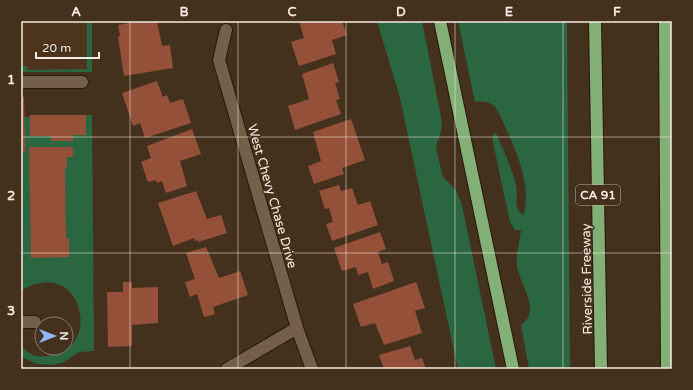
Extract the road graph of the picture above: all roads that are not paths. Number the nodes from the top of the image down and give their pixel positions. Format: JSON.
{"nodes":[{"id":1,"x":440,"y":21,"type":"edge"},
{"id":2,"x":595,"y":21,"type":"edge"},
{"id":3,"x":665,"y":21,"type":"edge"},
{"id":4,"x":226,"y":30,"type":"dead end"},
{"id":5,"x":21,"y":82,"type":"edge"},
{"id":6,"x":82,"y":82,"type":"dead end"},
{"id":7,"x":21,"y":322,"type":"edge"},
{"id":8,"x":34,"y":322,"type":"edge"},
{"id":9,"x":297,"y":328,"type":"junction"},
{"id":10,"x":227,"y":369,"type":"edge"},
{"id":11,"x":312,"y":369,"type":"edge"},
{"id":12,"x":513,"y":369,"type":"edge"},
{"id":13,"x":601,"y":369,"type":"edge"},
{"id":14,"x":667,"y":369,"type":"edge"}],
"edges":[{"from":1,"to":12,"type":"highway"},
{"from":2,"to":13,"type":"highway","name":"Riverside Freeway","number":"CA 91"},
{"from":3,"to":14,"type":"highway"},
{"from":4,"to":9,"type":"street","name":"West Chevy Chase Drive"},
{"from":5,"to":6,"type":"street"},
{"from":7,"to":8,"type":"street"},
{"from":9,"to":10,"type":"street"},
{"from":9,"to":11,"type":"street","name":"West Chevy Chase Drive"}]}
